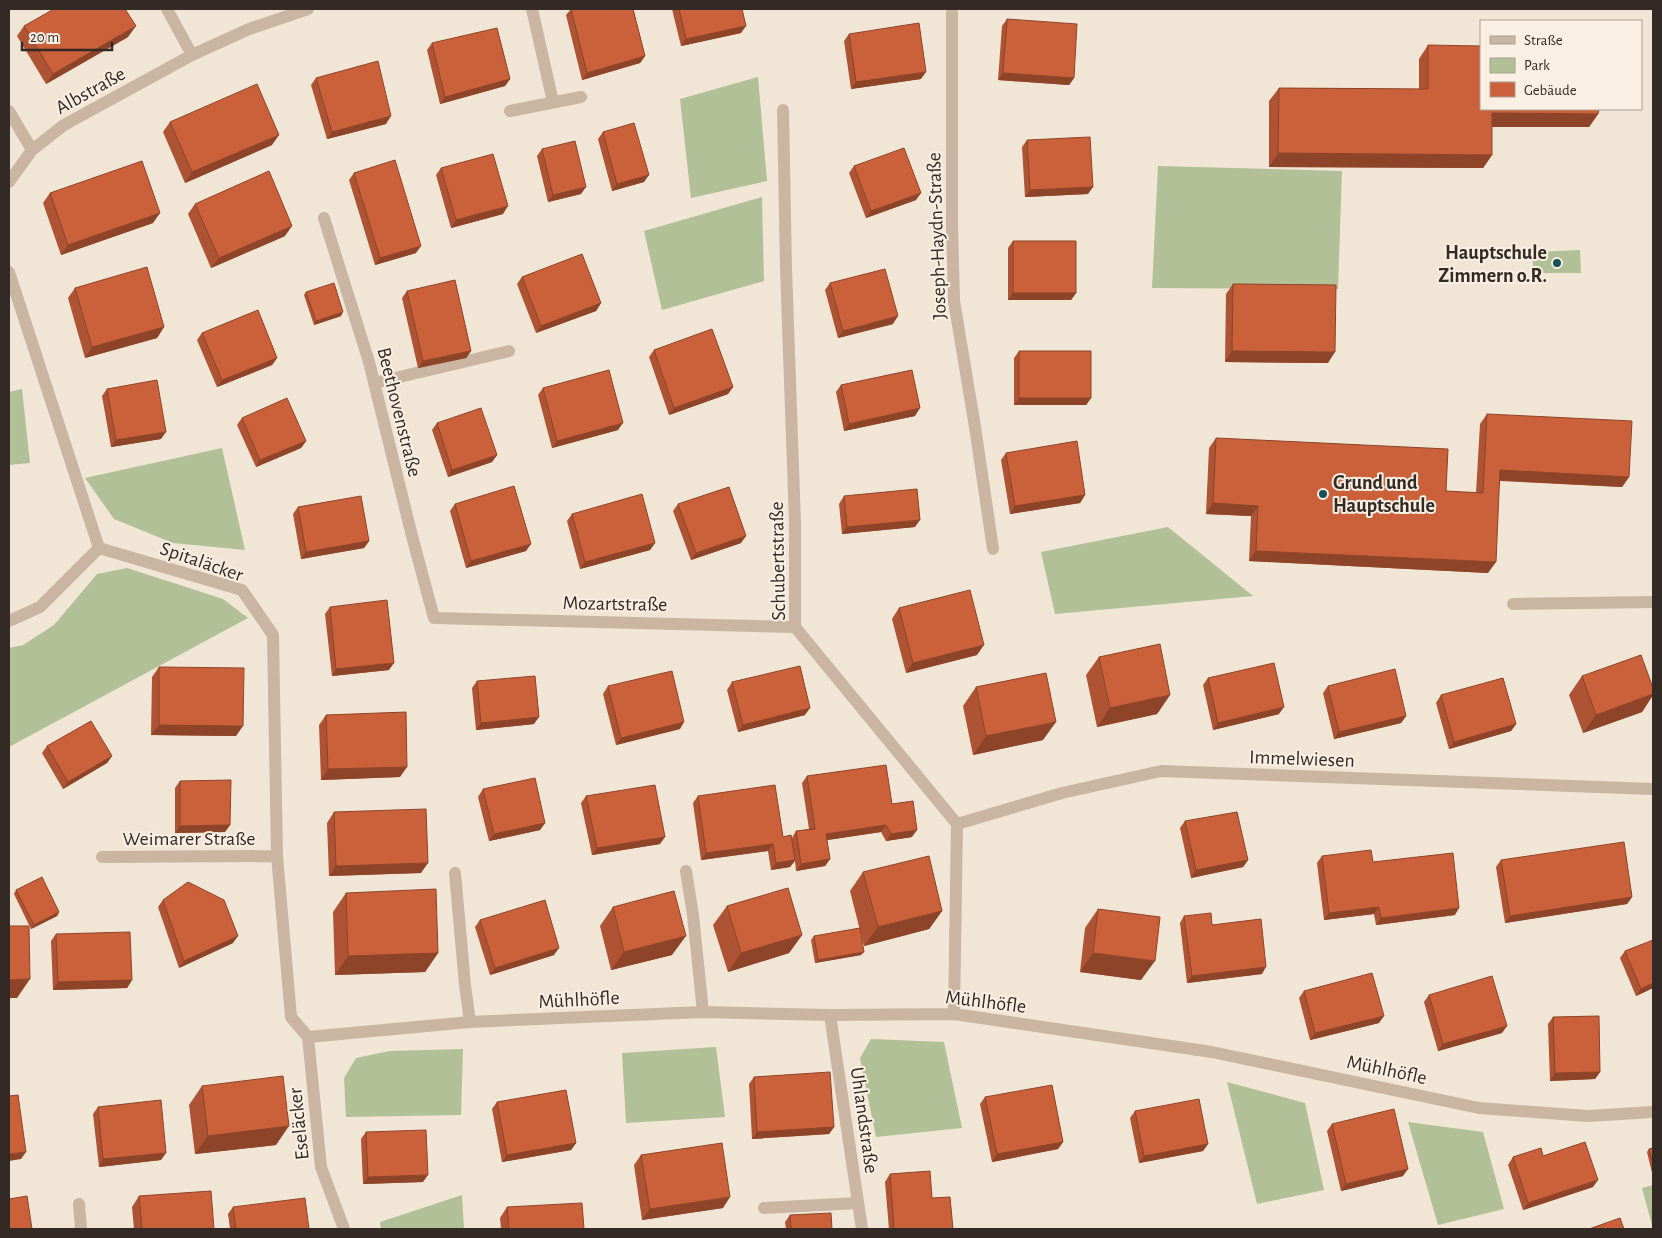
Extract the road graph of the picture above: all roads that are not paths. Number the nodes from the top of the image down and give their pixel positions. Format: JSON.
{"nodes":[{"id":1,"x":166,"y":9,"type":"edge"},
{"id":2,"x":308,"y":9,"type":"edge"},
{"id":3,"x":532,"y":9,"type":"edge"},
{"id":4,"x":952,"y":9,"type":"edge"},
{"id":5,"x":192,"y":55,"type":"junction"},
{"id":6,"x":581,"y":97,"type":"dead end"},
{"id":7,"x":553,"y":102,"type":"junction"},
{"id":8,"x":783,"y":110,"type":"dead end"},
{"id":9,"x":9,"y":111,"type":"edge"},
{"id":10,"x":510,"y":112,"type":"dead end"},
{"id":11,"x":32,"y":150,"type":"junction"},
{"id":12,"x":9,"y":182,"type":"edge"},
{"id":13,"x":324,"y":218,"type":"dead end"},
{"id":14,"x":9,"y":272,"type":"edge"},
{"id":15,"x":509,"y":351,"type":"dead end"},
{"id":16,"x":374,"y":383,"type":"junction"},
{"id":17,"x":98,"y":548,"type":"junction"},
{"id":18,"x":992,"y":549,"type":"dead end"},
{"id":19,"x":1653,"y":602,"type":"edge"},
{"id":20,"x":1513,"y":604,"type":"dead end"},
{"id":21,"x":434,"y":618,"type":"joint"},
{"id":22,"x":9,"y":621,"type":"edge"},
{"id":23,"x":795,"y":627,"type":"junction"},
{"id":24,"x":1653,"y":789,"type":"edge"},
{"id":25,"x":957,"y":824,"type":"junction"},
{"id":26,"x":277,"y":856,"type":"junction"},
{"id":27,"x":102,"y":857,"type":"dead end"},
{"id":28,"x":686,"y":871,"type":"dead end"},
{"id":29,"x":455,"y":873,"type":"dead end"},
{"id":30,"x":703,"y":1012,"type":"junction"},
{"id":31,"x":954,"y":1014,"type":"junction"},
{"id":32,"x":830,"y":1015,"type":"junction"},
{"id":33,"x":470,"y":1022,"type":"junction"},
{"id":34,"x":308,"y":1037,"type":"junction"},
{"id":35,"x":1653,"y":1112,"type":"edge"},
{"id":36,"x":858,"y":1203,"type":"junction"},
{"id":37,"x":79,"y":1204,"type":"dead end"},
{"id":38,"x":764,"y":1208,"type":"dead end"},
{"id":39,"x":81,"y":1229,"type":"edge"},
{"id":40,"x":344,"y":1229,"type":"edge"},
{"id":41,"x":862,"y":1229,"type":"edge"}],
"edges":[{"from":1,"to":5,"type":"street"},
{"from":2,"to":5,"type":"street","name":"Albstraße"},
{"from":3,"to":7,"type":"street"},
{"from":4,"to":18,"type":"street","name":"Joseph-Haydn-Straße"},
{"from":5,"to":11,"type":"street","name":"Albstraße"},
{"from":6,"to":7,"type":"street"},
{"from":7,"to":10,"type":"street"},
{"from":8,"to":23,"type":"street","name":"Schubertstraße"},
{"from":9,"to":11,"type":"street"},
{"from":11,"to":12,"type":"street"},
{"from":13,"to":16,"type":"street","name":"Beethovenstraße"},
{"from":14,"to":17,"type":"street"},
{"from":15,"to":16,"type":"street"},
{"from":16,"to":21,"type":"street","name":"Beethovenstraße"},
{"from":17,"to":22,"type":"street"},
{"from":17,"to":26,"type":"street","name":"Spitaläcker"},
{"from":19,"to":20,"type":"street"},
{"from":21,"to":23,"type":"street","name":"Mozartstraße"},
{"from":23,"to":25,"type":"street","name":"Schubertstraße"},
{"from":24,"to":25,"type":"street","name":"Immelwiesen"},
{"from":25,"to":31,"type":"street"},
{"from":26,"to":27,"type":"street","name":"Weimarer Straße"},
{"from":26,"to":34,"type":"street","name":"Spitaläcker"},
{"from":28,"to":30,"type":"street"},
{"from":29,"to":33,"type":"street"},
{"from":30,"to":32,"type":"street","name":"Mühlhöfle"},
{"from":30,"to":33,"type":"street","name":"Mühlhöfle"},
{"from":31,"to":32,"type":"street","name":"Mühlhöfle"},
{"from":31,"to":35,"type":"street","name":"Mühlhöfle"},
{"from":32,"to":36,"type":"street","name":"Uhlandstraße"},
{"from":33,"to":34,"type":"street","name":"Mühlhöfle"},
{"from":34,"to":40,"type":"street","name":"Eseläcker"},
{"from":36,"to":38,"type":"street"},
{"from":36,"to":41,"type":"street","name":"Uhlandstraße"},
{"from":37,"to":39,"type":"street"}]}
